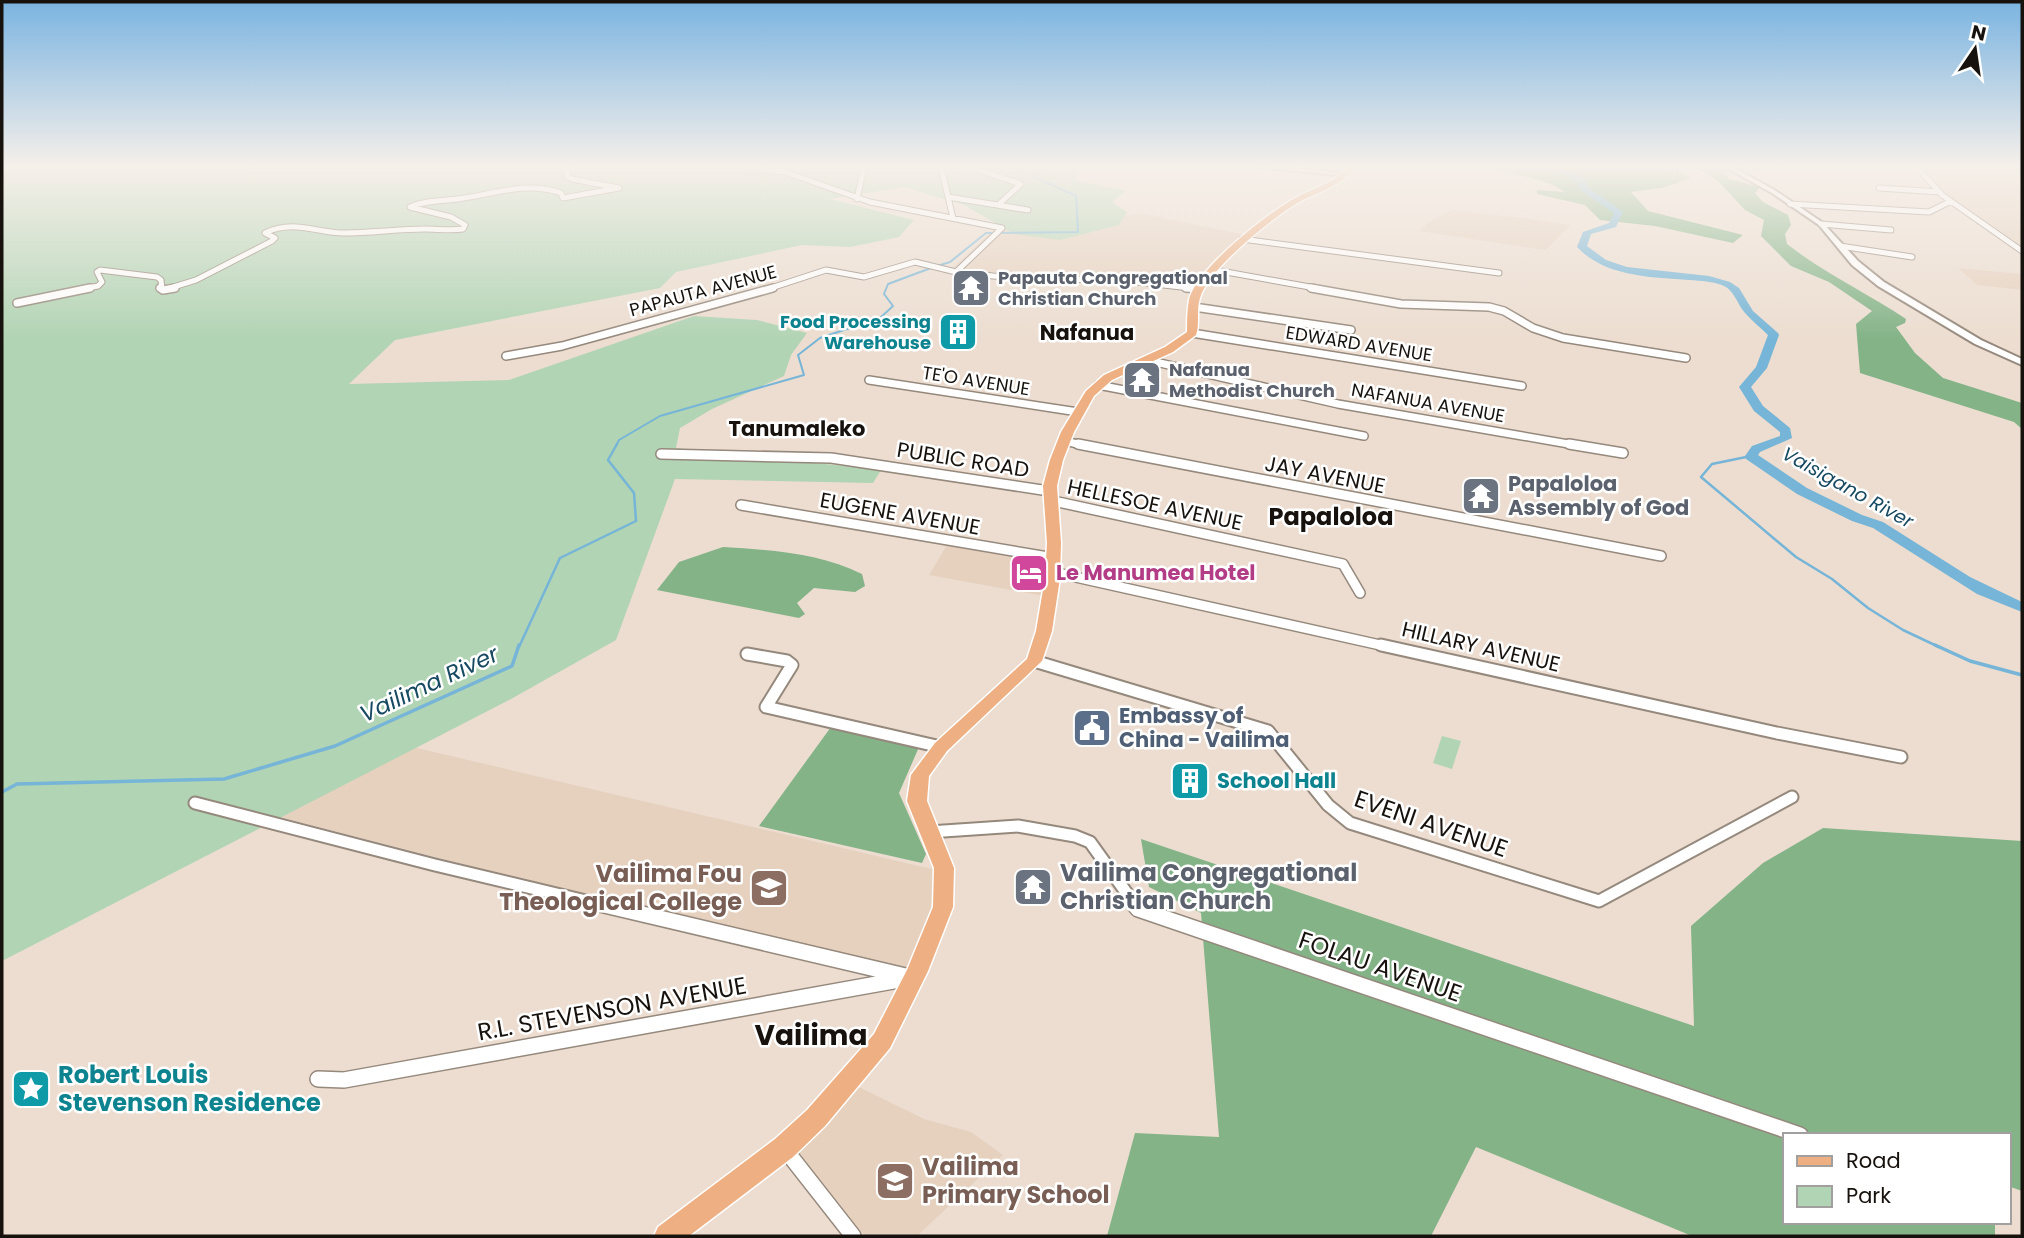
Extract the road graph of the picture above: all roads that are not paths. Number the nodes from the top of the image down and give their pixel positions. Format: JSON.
{"nodes":[{"id":1,"x":465,"y":225,"type":"edge"},
{"id":2,"x":986,"y":225,"type":"edge"},
{"id":3,"x":1260,"y":225,"type":"edge"},
{"id":4,"x":1822,"y":225,"type":"edge"},
{"id":5,"x":1830,"y":225,"type":"edge"},
{"id":6,"x":1985,"y":225,"type":"edge"},
{"id":7,"x":1891,"y":230,"type":"dead end"},
{"id":8,"x":1242,"y":239,"type":"junction"},
{"id":9,"x":1840,"y":246,"type":"junction"},
{"id":10,"x":2022,"y":251,"type":"edge"},
{"id":11,"x":1912,"y":257,"type":"dead end"},
{"id":12,"x":1215,"y":270,"type":"junction"},
{"id":13,"x":956,"y":272,"type":"junction"},
{"id":14,"x":1499,"y":273,"type":"dead end"},
{"id":15,"x":1199,"y":289,"type":"junction"},
{"id":16,"x":17,"y":303,"type":"dead end"},
{"id":17,"x":1194,"y":307,"type":"junction"},
{"id":18,"x":1351,"y":330,"type":"dead end"},
{"id":19,"x":1192,"y":333,"type":"junction"},
{"id":20,"x":1618,"y":340,"type":"dead end"},
{"id":21,"x":1601,"y":345,"type":"junction"},
{"id":22,"x":506,"y":356,"type":"dead end"},
{"id":23,"x":1686,"y":358,"type":"dead end"},
{"id":24,"x":1147,"y":360,"type":"junction"},
{"id":25,"x":2022,"y":362,"type":"edge"},
{"id":26,"x":869,"y":380,"type":"dead end"},
{"id":27,"x":1098,"y":385,"type":"junction"},
{"id":28,"x":1522,"y":386,"type":"dead end"},
{"id":29,"x":1078,"y":412,"type":"junction"},
{"id":30,"x":1364,"y":436,"type":"dead end"},
{"id":31,"x":1065,"y":441,"type":"junction"},
{"id":32,"x":661,"y":453,"type":"dead end"},
{"id":33,"x":1623,"y":453,"type":"dead end"},
{"id":34,"x":1049,"y":496,"type":"junction"},
{"id":35,"x":741,"y":505,"type":"dead end"},
{"id":36,"x":1661,"y":556,"type":"dead end"},
{"id":37,"x":1053,"y":565,"type":"junction"},
{"id":38,"x":1360,"y":593,"type":"dead end"},
{"id":39,"x":747,"y":654,"type":"dead end"},
{"id":40,"x":1034,"y":661,"type":"junction"},
{"id":41,"x":941,"y":747,"type":"junction"},
{"id":42,"x":1901,"y":757,"type":"dead end"},
{"id":43,"x":1792,"y":797,"type":"dead end"},
{"id":44,"x":195,"y":803,"type":"dead end"},
{"id":45,"x":929,"y":832,"type":"junction"},
{"id":46,"x":914,"y":978,"type":"junction"},
{"id":47,"x":318,"y":1079,"type":"dead end"},
{"id":48,"x":1794,"y":1133,"type":"edge"},
{"id":49,"x":784,"y":1148,"type":"junction"},
{"id":50,"x":667,"y":1236,"type":"edge"},
{"id":51,"x":853,"y":1236,"type":"edge"}],
"edges":[{"from":1,"to":16,"type":"street"},
{"from":2,"to":13,"type":"street"},
{"from":3,"to":8,"type":"main road"},
{"from":4,"to":9,"type":"street"},
{"from":5,"to":7,"type":"street"},
{"from":6,"to":10,"type":"street"},
{"from":8,"to":12,"type":"main road"},
{"from":8,"to":14,"type":"street"},
{"from":9,"to":11,"type":"street"},
{"from":9,"to":25,"type":"street"},
{"from":12,"to":15,"type":"main road"},
{"from":12,"to":21,"type":"street"},
{"from":13,"to":15,"type":"street","name":"PAPAUTA AVENUE"},
{"from":13,"to":22,"type":"street","name":"PAPAUTA AVENUE"},
{"from":15,"to":17,"type":"main road"},
{"from":17,"to":18,"type":"street"},
{"from":17,"to":19,"type":"main road"},
{"from":19,"to":24,"type":"main road"},
{"from":19,"to":28,"type":"street","name":"EDWARD AVENUE"},
{"from":20,"to":21,"type":"street"},
{"from":21,"to":23,"type":"street"},
{"from":24,"to":27,"type":"main road"},
{"from":24,"to":33,"type":"street","name":"NAFANUA AVENUE"},
{"from":26,"to":29,"type":"street","name":"TE'O AVENUE"},
{"from":27,"to":29,"type":"main road"},
{"from":27,"to":30,"type":"street"},
{"from":29,"to":31,"type":"main road"},
{"from":31,"to":34,"type":"main road"},
{"from":31,"to":36,"type":"street","name":"JAY AVENUE"},
{"from":32,"to":34,"type":"street","name":"PUBLIC ROAD"},
{"from":34,"to":37,"type":"main road"},
{"from":34,"to":38,"type":"street","name":"HELLESOE AVENUE"},
{"from":35,"to":37,"type":"street","name":"EUGENE AVENUE"},
{"from":37,"to":40,"type":"main road"},
{"from":37,"to":42,"type":"street","name":"HILLARY AVENUE"},
{"from":39,"to":41,"type":"street"},
{"from":40,"to":41,"type":"main road"},
{"from":40,"to":43,"type":"street","name":"EVENI AVENUE"},
{"from":41,"to":45,"type":"main road"},
{"from":44,"to":46,"type":"street"},
{"from":45,"to":46,"type":"main road"},
{"from":45,"to":48,"type":"street","name":"FOLAU AVENUE"},
{"from":46,"to":47,"type":"street","name":"R.L. STEVENSON AVENUE"},
{"from":46,"to":49,"type":"main road"},
{"from":49,"to":50,"type":"main road"},
{"from":49,"to":51,"type":"street"}]}
